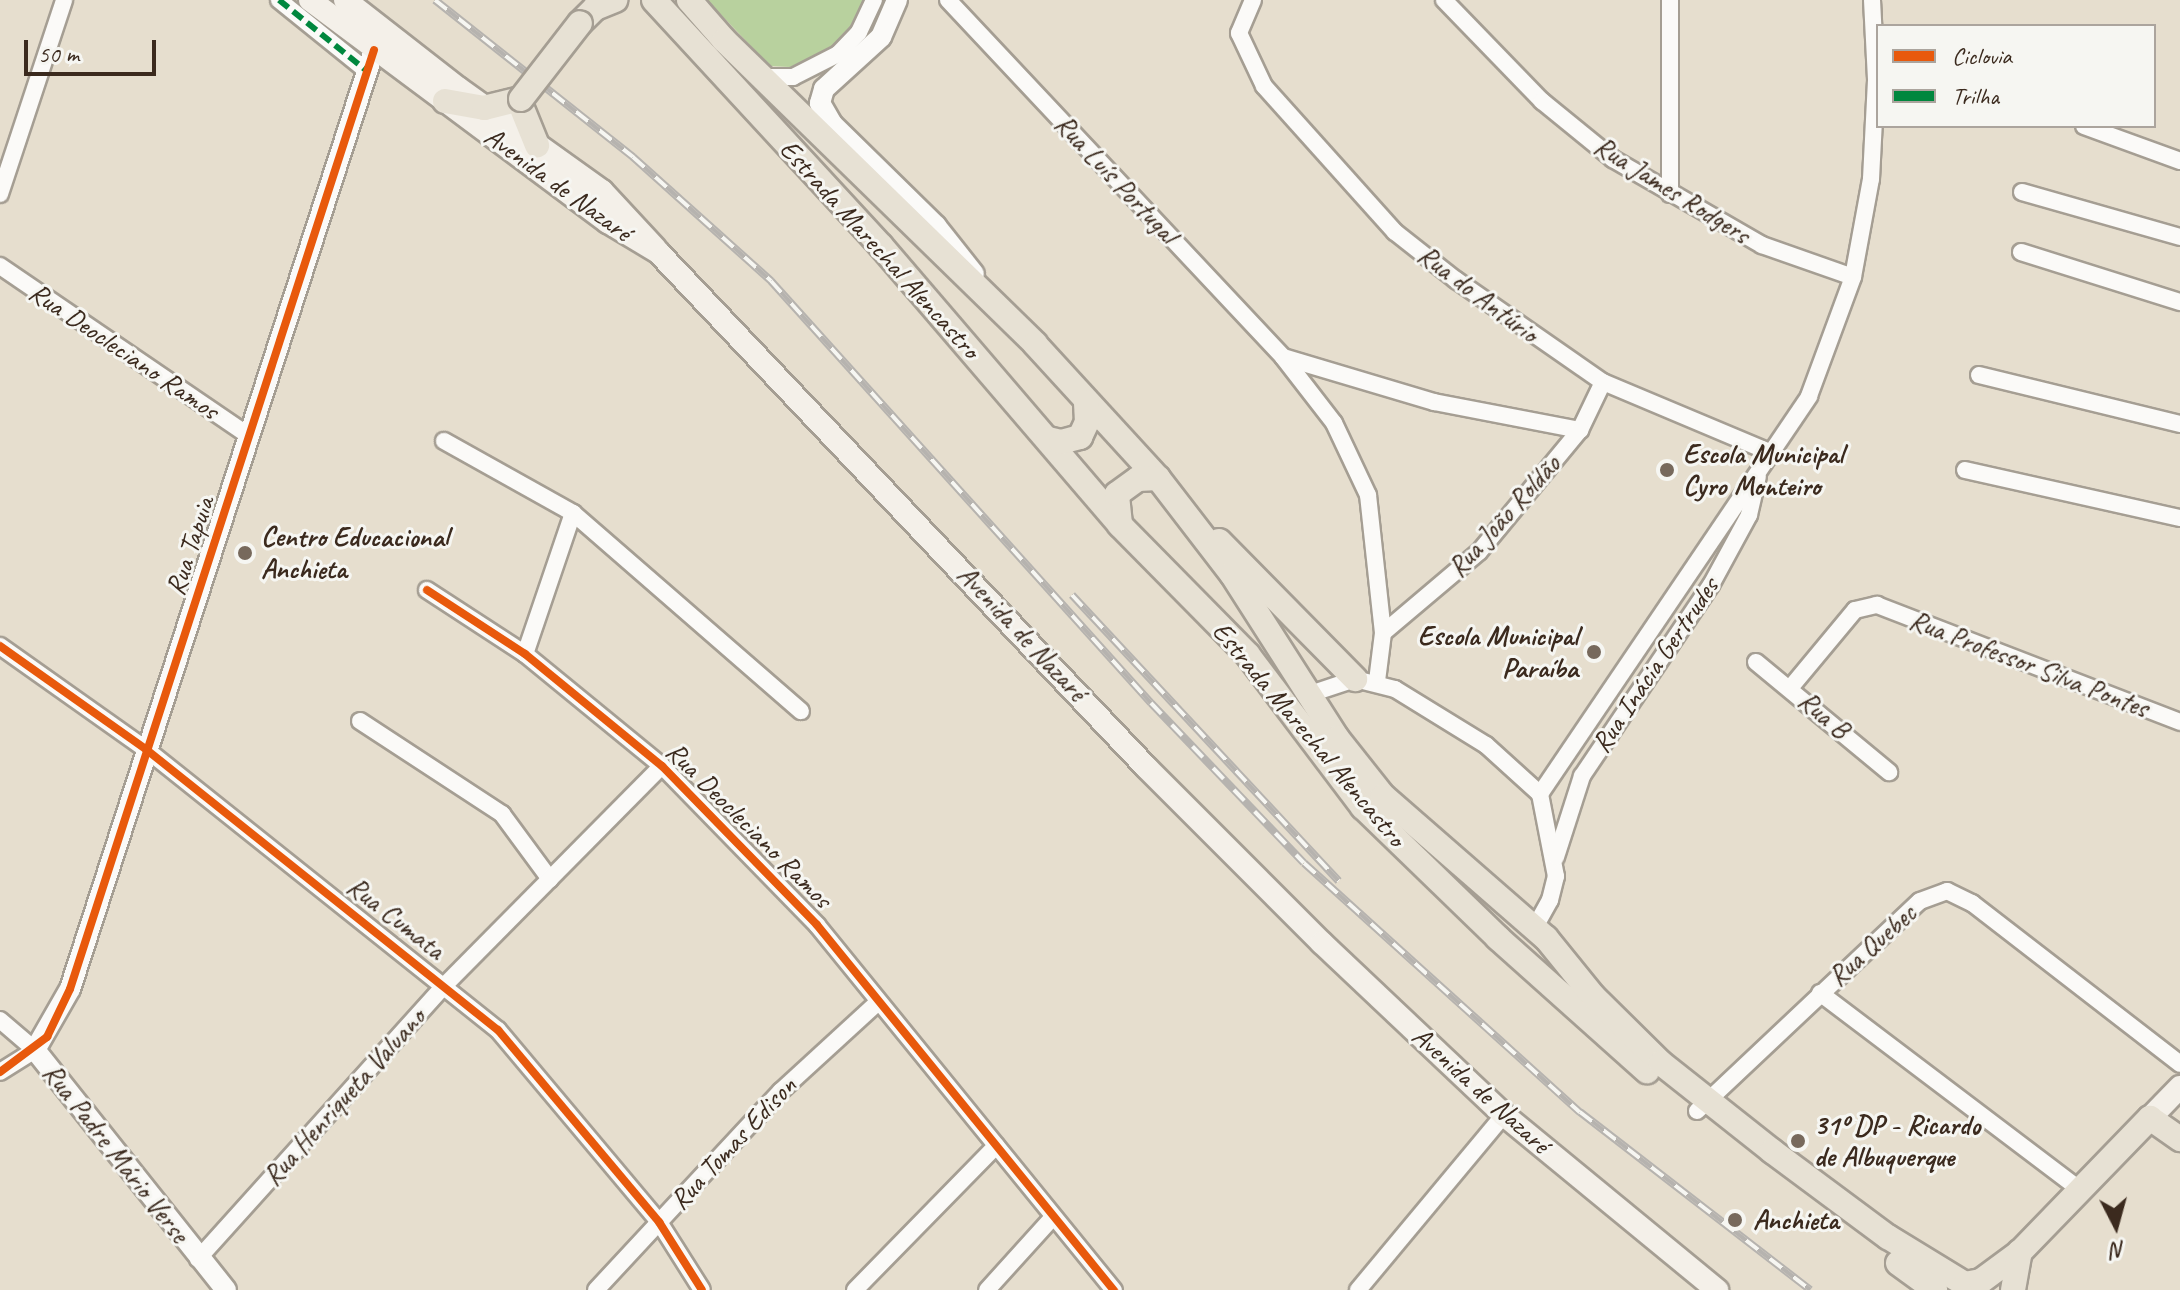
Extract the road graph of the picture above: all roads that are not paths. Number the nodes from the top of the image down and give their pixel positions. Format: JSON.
{"nodes":[{"id":1,"x":64,"y":0,"type":"edge"},
{"id":2,"x":279,"y":0,"type":"edge"},
{"id":3,"x":310,"y":0,"type":"edge"},
{"id":4,"x":345,"y":0,"type":"edge"},
{"id":5,"x":615,"y":0,"type":"edge"},
{"id":6,"x":653,"y":0,"type":"edge"},
{"id":7,"x":689,"y":0,"type":"edge"},
{"id":8,"x":874,"y":0,"type":"edge"},
{"id":9,"x":897,"y":0,"type":"edge"},
{"id":10,"x":948,"y":0,"type":"edge"},
{"id":11,"x":1253,"y":0,"type":"edge"},
{"id":12,"x":1444,"y":0,"type":"edge"},
{"id":13,"x":1670,"y":0,"type":"edge"},
{"id":14,"x":1872,"y":0,"type":"edge"},
{"id":15,"x":370,"y":60,"type":"junction"},
{"id":16,"x":1876,"y":63,"type":"edge"},
{"id":17,"x":764,"y":77,"type":"junction"},
{"id":18,"x":1876,"y":96,"type":"edge"},
{"id":19,"x":520,"y":100,"type":"junction"},
{"id":20,"x":445,"y":101,"type":"junction"},
{"id":21,"x":484,"y":108,"type":"junction"},
{"id":22,"x":2089,"y":128,"type":"edge"},
{"id":23,"x":537,"y":145,"type":"junction"},
{"id":24,"x":2180,"y":161,"type":"edge"},
{"id":25,"x":2022,"y":192,"type":"dead end"},
{"id":26,"x":0,"y":194,"type":"edge"},
{"id":27,"x":1670,"y":194,"type":"junction"},
{"id":28,"x":2180,"y":237,"type":"edge"},
{"id":29,"x":658,"y":252,"type":"junction"},
{"id":30,"x":2021,"y":252,"type":"dead end"},
{"id":31,"x":0,"y":266,"type":"edge"},
{"id":32,"x":1853,"y":277,"type":"junction"},
{"id":33,"x":990,"y":299,"type":"junction"},
{"id":34,"x":2180,"y":302,"type":"edge"},
{"id":35,"x":1283,"y":357,"type":"junction"},
{"id":36,"x":1979,"y":375,"type":"dead end"},
{"id":37,"x":1603,"y":382,"type":"junction"},
{"id":38,"x":1086,"y":402,"type":"junction"},
{"id":39,"x":2180,"y":424,"type":"edge"},
{"id":40,"x":1580,"y":430,"type":"junction"},
{"id":41,"x":249,"y":436,"type":"junction"},
{"id":42,"x":1048,"y":439,"type":"junction"},
{"id":43,"x":444,"y":441,"type":"dead end"},
{"id":44,"x":1774,"y":454,"type":"junction"},
{"id":45,"x":1965,"y":470,"type":"dead end"},
{"id":46,"x":1758,"y":475,"type":"junction"},
{"id":47,"x":1158,"y":478,"type":"junction"},
{"id":48,"x":573,"y":513,"type":"junction"},
{"id":49,"x":1190,"y":517,"type":"junction"},
{"id":50,"x":2180,"y":518,"type":"edge"},
{"id":51,"x":1120,"y":525,"type":"junction"},
{"id":52,"x":1712,"y":539,"type":"junction"},
{"id":53,"x":1731,"y":550,"type":"junction"},
{"id":54,"x":427,"y":590,"type":"dead end"},
{"id":55,"x":1383,"y":633,"type":"junction"},
{"id":56,"x":0,"y":646,"type":"edge"},
{"id":57,"x":525,"y":654,"type":"junction"},
{"id":58,"x":1756,"y":662,"type":"dead end"},
{"id":59,"x":1366,"y":680,"type":"junction"},
{"id":60,"x":1791,"y":687,"type":"junction"},
{"id":61,"x":1313,"y":693,"type":"junction"},
{"id":62,"x":801,"y":711,"type":"dead end"},
{"id":63,"x":360,"y":721,"type":"dead end"},
{"id":64,"x":2180,"y":722,"type":"edge"},
{"id":65,"x":147,"y":750,"type":"junction"},
{"id":66,"x":662,"y":766,"type":"junction"},
{"id":67,"x":1889,"y":772,"type":"dead end"},
{"id":68,"x":1540,"y":794,"type":"junction"},
{"id":69,"x":1556,"y":857,"type":"junction"},
{"id":70,"x":550,"y":879,"type":"junction"},
{"id":71,"x":1535,"y":927,"type":"junction"},
{"id":72,"x":1498,"y":938,"type":"junction"},
{"id":73,"x":445,"y":985,"type":"junction"},
{"id":74,"x":1820,"y":993,"type":"junction"},
{"id":75,"x":877,"y":1003,"type":"junction"},
{"id":76,"x":0,"y":1020,"type":"edge"},
{"id":77,"x":35,"y":1050,"type":"junction"},
{"id":78,"x":2180,"y":1064,"type":"edge"},
{"id":79,"x":0,"y":1072,"type":"edge"},
{"id":80,"x":2180,"y":1087,"type":"edge"},
{"id":81,"x":1702,"y":1106,"type":"junction"},
{"id":82,"x":1504,"y":1115,"type":"junction"},
{"id":83,"x":2150,"y":1118,"type":"junction"},
{"id":84,"x":2180,"y":1139,"type":"edge"},
{"id":85,"x":996,"y":1146,"type":"junction"},
{"id":86,"x":2079,"y":1189,"type":"junction"},
{"id":87,"x":1053,"y":1217,"type":"junction"},
{"id":88,"x":659,"y":1222,"type":"junction"},
{"id":89,"x":2020,"y":1252,"type":"junction"},
{"id":90,"x":198,"y":1259,"type":"junction"},
{"id":91,"x":226,"y":1290,"type":"edge"},
{"id":92,"x":596,"y":1290,"type":"edge"},
{"id":93,"x":702,"y":1290,"type":"edge"},
{"id":94,"x":855,"y":1290,"type":"edge"},
{"id":95,"x":987,"y":1290,"type":"edge"},
{"id":96,"x":1114,"y":1290,"type":"edge"},
{"id":97,"x":1358,"y":1290,"type":"edge"},
{"id":98,"x":1717,"y":1290,"type":"edge"},
{"id":99,"x":1935,"y":1290,"type":"edge"},
{"id":100,"x":2013,"y":1290,"type":"edge"}],
"edges":[{"from":1,"to":26,"type":"street"},
{"from":2,"to":15,"type":"street","name":"Avenida de Nazaré"},
{"from":3,"to":15,"type":"main road","name":"Avenida de Nazaré"},
{"from":4,"to":21,"type":"main road","name":"Avenida de Nazaré"},
{"from":5,"to":19,"type":"main road","bridge":true},
{"from":6,"to":42,"type":"main road","name":"Estrada Marechal Alencastro"},
{"from":7,"to":17,"type":"main road","name":"Estrada Marechal Alencastro"},
{"from":8,"to":17,"type":"street"},
{"from":9,"to":33,"type":"street","name":"Estrada Marechal Alencastro"},
{"from":10,"to":35,"type":"street","name":"Rua Luís Portugal"},
{"from":11,"to":37,"type":"street","name":"Rua do Antúrio"},
{"from":12,"to":27,"type":"street","name":"Rua James Rodgers"},
{"from":13,"to":27,"type":"street"},
{"from":14,"to":16,"type":"street","name":"Rua Inácia Gertrudes"},
{"from":15,"to":20,"type":"main road","name":"Avenida de Nazaré"},
{"from":15,"to":41,"type":"street","name":"Rua Tapuia"},
{"from":17,"to":33,"type":"main road","name":"Estrada Marechal Alencastro"},
{"from":18,"to":32,"type":"street","name":"Rua Inácia Gertrudes"},
{"from":19,"to":21,"type":"main road"},
{"from":19,"to":23,"type":"main road"},
{"from":20,"to":21,"type":"main road"},
{"from":20,"to":29,"type":"main road","name":"Avenida de Nazaré"},
{"from":21,"to":23,"type":"main road","name":"Avenida de Nazaré"},
{"from":22,"to":24,"type":"street"},
{"from":23,"to":29,"type":"main road","name":"Avenida de Nazaré"},
{"from":25,"to":28,"type":"street"},
{"from":27,"to":32,"type":"street","name":"Rua James Rodgers"},
{"from":29,"to":82,"type":"main road","name":"Avenida de Nazaré"},
{"from":30,"to":34,"type":"street"},
{"from":31,"to":41,"type":"street","name":"Rua Deocleciano Ramos"},
{"from":32,"to":44,"type":"street","name":"Rua Inácia Gertrudes"},
{"from":33,"to":38,"type":"main road","name":"Estrada Marechal Alencastro"},
{"from":35,"to":40,"type":"street"},
{"from":35,"to":55,"type":"street","name":"Rua Luís Portugal"},
{"from":36,"to":39,"type":"street"},
{"from":37,"to":40,"type":"street","name":"Rua João Roldão"},
{"from":37,"to":44,"type":"street","name":"Rua do Antúrio"},
{"from":38,"to":42,"type":"main road"},
{"from":38,"to":47,"type":"main road","name":"Estrada Marechal Alencastro"},
{"from":40,"to":55,"type":"street","name":"Rua João Roldão"},
{"from":41,"to":65,"type":"street","name":"Rua Tapuia"},
{"from":42,"to":51,"type":"main road","name":"Estrada Marechal Alencastro"},
{"from":43,"to":48,"type":"street"},
{"from":44,"to":46,"type":"street","name":"Rua Inácia Gertrudes"},
{"from":45,"to":50,"type":"street"},
{"from":46,"to":52,"type":"street","name":"Rua Inácia Gertrudes"},
{"from":46,"to":53,"type":"street","name":"Rua Inácia Gertrudes"},
{"from":47,"to":49,"type":"main road","name":"Estrada Marechal Alencastro"},
{"from":47,"to":51,"type":"main road"},
{"from":48,"to":57,"type":"street"},
{"from":48,"to":62,"type":"street"},
{"from":49,"to":59,"type":"main road"},
{"from":49,"to":61,"type":"main road","name":"Estrada Marechal Alencastro"},
{"from":51,"to":72,"type":"main road","name":"Estrada Marechal Alencastro"},
{"from":52,"to":53,"type":"street"},
{"from":52,"to":68,"type":"street","name":"Rua Inácia Gertrudes"},
{"from":53,"to":69,"type":"street","name":"Rua Inácia Gertrudes"},
{"from":54,"to":57,"type":"street","name":"Rua Deocleciano Ramos"},
{"from":55,"to":59,"type":"street","name":"Rua Luís Portugal"},
{"from":56,"to":65,"type":"street","name":"Rua Cumata"},
{"from":57,"to":66,"type":"street","name":"Rua Deocleciano Ramos"},
{"from":58,"to":60,"type":"street","name":"Rua B"},
{"from":59,"to":61,"type":"street"},
{"from":59,"to":68,"type":"street"},
{"from":60,"to":64,"type":"street","name":"Rua Professor Silva Pontes"},
{"from":60,"to":67,"type":"street","name":"Rua B"},
{"from":61,"to":71,"type":"main road","name":"Estrada Marechal Alencastro"},
{"from":63,"to":70,"type":"street"},
{"from":65,"to":73,"type":"street","name":"Rua Cumata"},
{"from":65,"to":77,"type":"street","name":"Rua Tapuia"},
{"from":66,"to":70,"type":"street","name":"Rua Henriqueta Valuano"},
{"from":66,"to":75,"type":"street","name":"Rua Deocleciano Ramos"},
{"from":68,"to":69,"type":"street"},
{"from":69,"to":71,"type":"street"},
{"from":70,"to":73,"type":"street","name":"Rua Henriqueta Valuano"},
{"from":71,"to":72,"type":"main road"},
{"from":71,"to":81,"type":"main road","name":"Estrada Marechal Alencastro"},
{"from":72,"to":81,"type":"main road","name":"Estrada Marechal Alencastro"},
{"from":73,"to":88,"type":"street","name":"Rua Cumata"},
{"from":73,"to":90,"type":"street","name":"Rua Henriqueta Valuano"},
{"from":74,"to":78,"type":"street","name":"Rua Quebec"},
{"from":74,"to":81,"type":"street","name":"Rua Quebec"},
{"from":74,"to":86,"type":"street"},
{"from":75,"to":85,"type":"street","name":"Rua Deocleciano Ramos"},
{"from":75,"to":88,"type":"street","name":"Rua Tomas Edison"},
{"from":76,"to":77,"type":"street","name":"Rua Padre Mário Verse"},
{"from":77,"to":79,"type":"street"},
{"from":77,"to":90,"type":"street","name":"Rua Padre Mário Verse"},
{"from":80,"to":83,"type":"main road"},
{"from":81,"to":89,"type":"main road","name":"Estrada Marechal Alencastro"},
{"from":81,"to":99,"type":"main road","name":"Estrada Marechal Alencastro"},
{"from":82,"to":97,"type":"street"},
{"from":82,"to":98,"type":"main road","name":"Avenida de Nazaré"},
{"from":83,"to":84,"type":"main road"},
{"from":83,"to":86,"type":"main road","name":"Estrada Marechal Alencastro"},
{"from":85,"to":87,"type":"street","name":"Rua Deocleciano Ramos"},
{"from":85,"to":94,"type":"street"},
{"from":86,"to":89,"type":"main road","name":"Estrada Marechal Alencastro"},
{"from":87,"to":95,"type":"street"},
{"from":87,"to":96,"type":"street","name":"Rua Deocleciano Ramos"},
{"from":88,"to":92,"type":"street","name":"Rua Tomas Edison"},
{"from":88,"to":93,"type":"street","name":"Rua Cumata"},
{"from":89,"to":100,"type":"main road"},
{"from":90,"to":91,"type":"street","name":"Rua Padre Mário Verse"}]}
